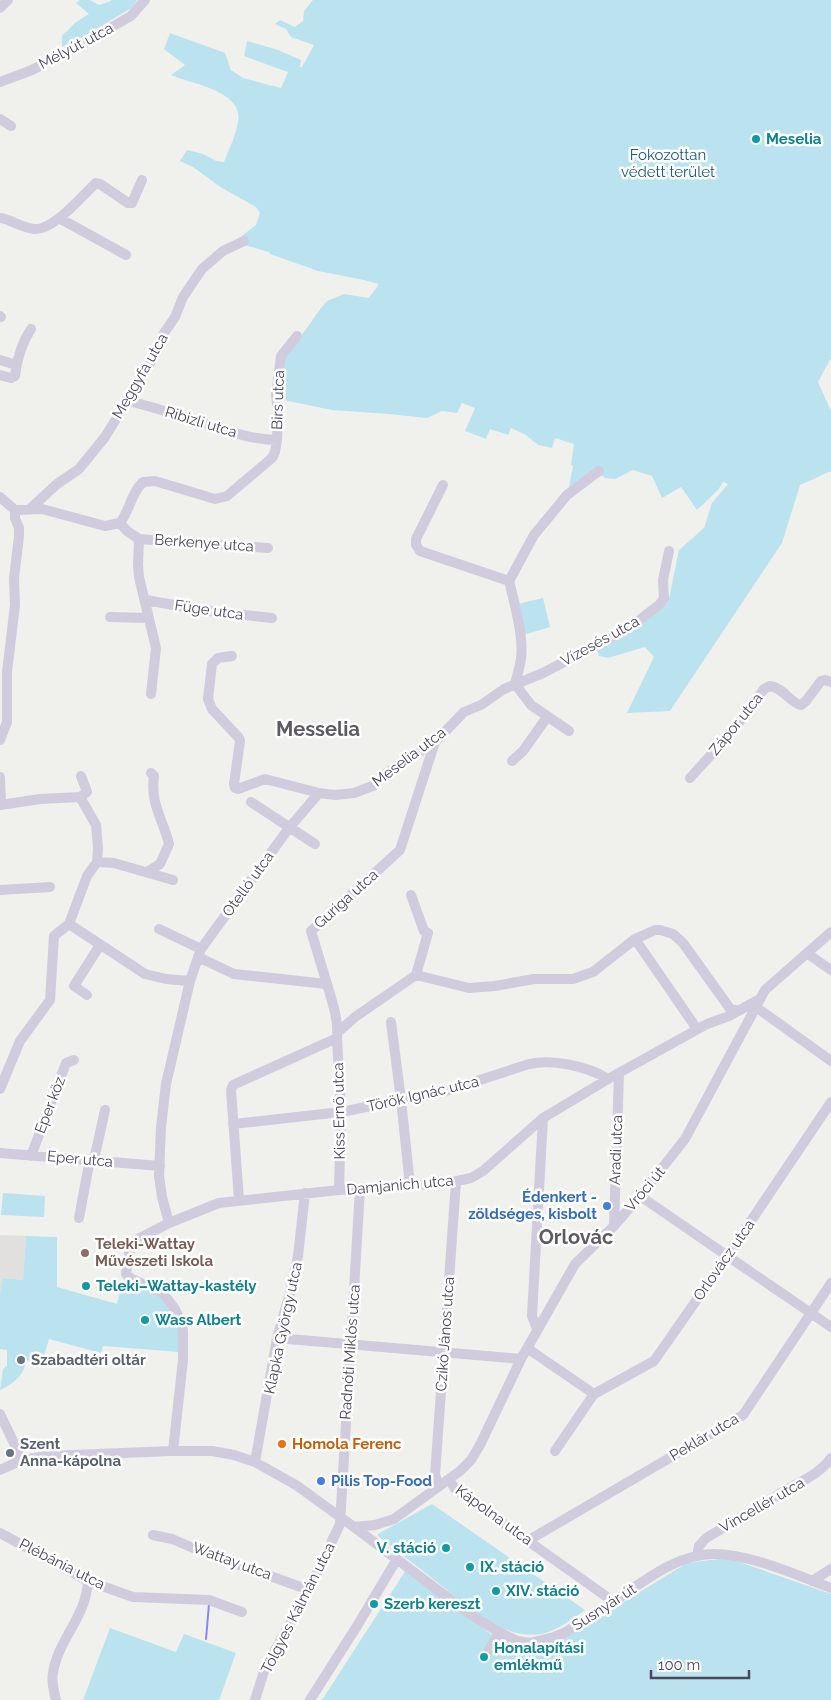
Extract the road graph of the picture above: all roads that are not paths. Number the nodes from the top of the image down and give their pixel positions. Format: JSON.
{"nodes":[{"id":1,"x":8,"y":0,"type":"edge"},
{"id":2,"x":145,"y":0,"type":"edge"},
{"id":3,"x":0,"y":8,"type":"edge"},
{"id":4,"x":0,"y":82,"type":"edge"},
{"id":5,"x":0,"y":119,"type":"edge"},
{"id":6,"x":11,"y":126,"type":"dead end"},
{"id":7,"x":142,"y":180,"type":"dead end"},
{"id":8,"x":0,"y":218,"type":"edge"},
{"id":9,"x":59,"y":218,"type":"junction"},
{"id":10,"x":244,"y":241,"type":"dead end"},
{"id":11,"x":126,"y":255,"type":"dead end"},
{"id":12,"x":31,"y":330,"type":"dead end"},
{"id":13,"x":297,"y":336,"type":"dead end"},
{"id":14,"x":0,"y":360,"type":"edge"},
{"id":15,"x":16,"y":364,"type":"junction"},
{"id":16,"x":0,"y":375,"type":"edge"},
{"id":17,"x":126,"y":400,"type":"junction"},
{"id":18,"x":277,"y":440,"type":"junction"},
{"id":19,"x":599,"y":471,"type":"dead end"},
{"id":20,"x":444,"y":485,"type":"dead end"},
{"id":21,"x":0,"y":497,"type":"edge"},
{"id":22,"x":30,"y":509,"type":"junction"},
{"id":23,"x":14,"y":510,"type":"junction"},
{"id":24,"x":120,"y":523,"type":"junction"},
{"id":25,"x":139,"y":538,"type":"junction"},
{"id":26,"x":268,"y":548,"type":"dead end"},
{"id":27,"x":669,"y":551,"type":"dead end"},
{"id":28,"x":508,"y":581,"type":"junction"},
{"id":29,"x":146,"y":600,"type":"junction"},
{"id":30,"x":110,"y":618,"type":"dead end"},
{"id":31,"x":149,"y":618,"type":"junction"},
{"id":32,"x":272,"y":618,"type":"dead end"},
{"id":33,"x":232,"y":656,"type":"dead end"},
{"id":34,"x":831,"y":682,"type":"edge"},
{"id":35,"x":515,"y":684,"type":"junction"},
{"id":36,"x":151,"y":694,"type":"dead end"},
{"id":37,"x":546,"y":715,"type":"junction"},
{"id":38,"x":569,"y":731,"type":"dead end"},
{"id":39,"x":0,"y":740,"type":"edge"},
{"id":40,"x":435,"y":742,"type":"junction"},
{"id":41,"x":512,"y":761,"type":"dead end"},
{"id":42,"x":151,"y":773,"type":"dead end"},
{"id":43,"x":81,"y":776,"type":"dead end"},
{"id":44,"x":0,"y":777,"type":"edge"},
{"id":45,"x":690,"y":778,"type":"dead end"},
{"id":46,"x":318,"y":793,"type":"junction"},
{"id":47,"x":80,"y":798,"type":"junction"},
{"id":48,"x":251,"y":802,"type":"dead end"},
{"id":49,"x":0,"y":805,"type":"edge"},
{"id":50,"x":288,"y":828,"type":"junction"},
{"id":51,"x":315,"y":844,"type":"dead end"},
{"id":52,"x":96,"y":862,"type":"junction"},
{"id":53,"x":147,"y":872,"type":"junction"},
{"id":54,"x":173,"y":880,"type":"dead end"},
{"id":55,"x":50,"y":887,"type":"dead end"},
{"id":56,"x":0,"y":890,"type":"edge"},
{"id":57,"x":411,"y":895,"type":"dead end"},
{"id":58,"x":69,"y":924,"type":"junction"},
{"id":59,"x":159,"y":929,"type":"dead end"},
{"id":60,"x":831,"y":932,"type":"edge"},
{"id":61,"x":635,"y":939,"type":"junction"},
{"id":62,"x":100,"y":945,"type":"junction"},
{"id":63,"x":200,"y":953,"type":"junction"},
{"id":64,"x":808,"y":954,"type":"junction"},
{"id":65,"x":831,"y":970,"type":"edge"},
{"id":66,"x":416,"y":974,"type":"junction"},
{"id":67,"x":190,"y":982,"type":"junction"},
{"id":68,"x":327,"y":984,"type":"junction"},
{"id":69,"x":87,"y":995,"type":"dead end"},
{"id":70,"x":758,"y":1003,"type":"junction"},
{"id":71,"x":740,"y":1010,"type":"junction"},
{"id":72,"x":751,"y":1018,"type":"junction"},
{"id":73,"x":390,"y":1022,"type":"dead end"},
{"id":74,"x":697,"y":1029,"type":"junction"},
{"id":75,"x":337,"y":1035,"type":"junction"},
{"id":76,"x":74,"y":1060,"type":"dead end"},
{"id":77,"x":831,"y":1061,"type":"edge"},
{"id":78,"x":618,"y":1074,"type":"junction"},
{"id":79,"x":608,"y":1079,"type":"junction"},
{"id":80,"x":0,"y":1089,"type":"edge"},
{"id":81,"x":401,"y":1100,"type":"junction"},
{"id":82,"x":831,"y":1102,"type":"edge"},
{"id":83,"x":105,"y":1110,"type":"dead end"},
{"id":84,"x":341,"y":1112,"type":"junction"},
{"id":85,"x":543,"y":1118,"type":"junction"},
{"id":86,"x":233,"y":1124,"type":"junction"},
{"id":87,"x":0,"y":1153,"type":"edge"},
{"id":88,"x":31,"y":1156,"type":"junction"},
{"id":89,"x":92,"y":1160,"type":"junction"},
{"id":90,"x":160,"y":1166,"type":"junction"},
{"id":91,"x":456,"y":1182,"type":"junction"},
{"id":92,"x":410,"y":1185,"type":"junction"},
{"id":93,"x":360,"y":1189,"type":"junction"},
{"id":94,"x":339,"y":1190,"type":"junction"},
{"id":95,"x":305,"y":1193,"type":"junction"},
{"id":96,"x":640,"y":1196,"type":"junction"},
{"id":97,"x":239,"y":1200,"type":"junction"},
{"id":98,"x":79,"y":1218,"type":"dead end"},
{"id":99,"x":168,"y":1223,"type":"junction"},
{"id":100,"x":614,"y":1226,"type":"junction"},
{"id":101,"x":728,"y":1256,"type":"junction"},
{"id":102,"x":831,"y":1283,"type":"edge"},
{"id":103,"x":811,"y":1312,"type":"junction"},
{"id":104,"x":831,"y":1327,"type":"edge"},
{"id":105,"x":537,"y":1329,"type":"junction"},
{"id":106,"x":277,"y":1338,"type":"junction"},
{"id":107,"x":351,"y":1346,"type":"junction"},
{"id":108,"x":527,"y":1348,"type":"junction"},
{"id":109,"x":443,"y":1352,"type":"junction"},
{"id":110,"x":522,"y":1359,"type":"junction"},
{"id":111,"x":594,"y":1394,"type":"junction"},
{"id":112,"x":0,"y":1414,"type":"edge"},
{"id":113,"x":173,"y":1450,"type":"junction"},
{"id":114,"x":555,"y":1451,"type":"dead end"},
{"id":115,"x":831,"y":1458,"type":"edge"},
{"id":116,"x":22,"y":1460,"type":"junction"},
{"id":117,"x":256,"y":1462,"type":"junction"},
{"id":118,"x":0,"y":1470,"type":"edge"},
{"id":119,"x":449,"y":1479,"type":"junction"},
{"id":120,"x":439,"y":1486,"type":"junction"},
{"id":121,"x":340,"y":1516,"type":"junction"},
{"id":122,"x":375,"y":1525,"type":"junction"},
{"id":123,"x":354,"y":1526,"type":"junction"},
{"id":124,"x":0,"y":1533,"type":"edge"},
{"id":125,"x":153,"y":1535,"type":"dead end"},
{"id":126,"x":369,"y":1538,"type":"junction"},
{"id":127,"x":529,"y":1540,"type":"junction"},
{"id":128,"x":697,"y":1556,"type":"junction"},
{"id":129,"x":397,"y":1559,"type":"junction"},
{"id":130,"x":831,"y":1569,"type":"edge"},
{"id":131,"x":88,"y":1581,"type":"junction"},
{"id":132,"x":812,"y":1581,"type":"junction"},
{"id":133,"x":831,"y":1588,"type":"edge"},
{"id":134,"x":309,"y":1590,"type":"junction"},
{"id":135,"x":614,"y":1602,"type":"junction"},
{"id":136,"x":242,"y":1612,"type":"dead end"},
{"id":137,"x":499,"y":1632,"type":"junction"},
{"id":138,"x":489,"y":1650,"type":"dead end"},
{"id":139,"x":56,"y":1700,"type":"edge"},
{"id":140,"x":255,"y":1700,"type":"edge"},
{"id":141,"x":310,"y":1700,"type":"edge"}],
"edges":[{"from":1,"to":3,"type":"street"},
{"from":2,"to":4,"type":"street","name":"Mélyút utca"},
{"from":5,"to":6,"type":"street"},
{"from":7,"to":9,"type":"street"},
{"from":8,"to":9,"type":"street"},
{"from":9,"to":11,"type":"street"},
{"from":10,"to":17,"type":"street","name":"Meggyfa utca"},
{"from":12,"to":15,"type":"street"},
{"from":13,"to":18,"type":"street","name":"Birs utca"},
{"from":14,"to":15,"type":"street"},
{"from":15,"to":16,"type":"street"},
{"from":17,"to":18,"type":"street","name":"Ribizli utca"},
{"from":17,"to":22,"type":"street","name":"Meggyfa utca"},
{"from":18,"to":24,"type":"street"},
{"from":19,"to":28,"type":"street"},
{"from":20,"to":28,"type":"street"},
{"from":21,"to":23,"type":"street"},
{"from":22,"to":23,"type":"street"},
{"from":22,"to":24,"type":"street"},
{"from":23,"to":39,"type":"street"},
{"from":24,"to":25,"type":"street"},
{"from":25,"to":26,"type":"street","name":"Berkenye utca"},
{"from":25,"to":29,"type":"street"},
{"from":27,"to":35,"type":"street","name":"Vízesés utca"},
{"from":28,"to":35,"type":"street"},
{"from":29,"to":31,"type":"street"},
{"from":29,"to":32,"type":"street","name":"Füge utca"},
{"from":30,"to":31,"type":"street"},
{"from":31,"to":36,"type":"street"},
{"from":33,"to":46,"type":"street","name":"Meselia utca"},
{"from":34,"to":45,"type":"street","name":"Zápor utca"},
{"from":35,"to":37,"type":"street"},
{"from":35,"to":40,"type":"street","name":"Meselia utca"},
{"from":37,"to":38,"type":"street"},
{"from":37,"to":41,"type":"street"},
{"from":40,"to":46,"type":"street","name":"Meselia utca"},
{"from":40,"to":68,"type":"street","name":"Guriga utca"},
{"from":42,"to":53,"type":"street"},
{"from":43,"to":47,"type":"street"},
{"from":44,"to":49,"type":"street"},
{"from":46,"to":50,"type":"street","name":"Otelló utca"},
{"from":47,"to":49,"type":"street"},
{"from":47,"to":52,"type":"street"},
{"from":48,"to":50,"type":"street"},
{"from":50,"to":51,"type":"street"},
{"from":50,"to":63,"type":"street","name":"Otelló utca"},
{"from":52,"to":53,"type":"street"},
{"from":52,"to":58,"type":"street"},
{"from":53,"to":54,"type":"street"},
{"from":55,"to":56,"type":"street"},
{"from":57,"to":66,"type":"street"},
{"from":58,"to":62,"type":"street"},
{"from":58,"to":80,"type":"street"},
{"from":59,"to":63,"type":"street"},
{"from":60,"to":64,"type":"street","name":"Vróci út"},
{"from":61,"to":66,"type":"street"},
{"from":61,"to":71,"type":"street"},
{"from":61,"to":74,"type":"street"},
{"from":62,"to":67,"type":"street"},
{"from":62,"to":69,"type":"street"},
{"from":63,"to":67,"type":"street","name":"Otelló utca"},
{"from":63,"to":68,"type":"street"},
{"from":64,"to":65,"type":"street"},
{"from":64,"to":70,"type":"street","name":"Vróci út"},
{"from":66,"to":75,"type":"street"},
{"from":67,"to":90,"type":"street","name":"Otelló utca"},
{"from":68,"to":75,"type":"street","name":"Kiss Ernő utca"},
{"from":70,"to":71,"type":"street","name":"Damjanich utca"},
{"from":70,"to":72,"type":"street","name":"Vróci út"},
{"from":70,"to":77,"type":"street"},
{"from":71,"to":72,"type":"street"},
{"from":71,"to":74,"type":"street","name":"Damjanich utca"},
{"from":72,"to":96,"type":"street","name":"Vróci út"},
{"from":73,"to":81,"type":"street"},
{"from":74,"to":78,"type":"street","name":"Damjanich utca"},
{"from":75,"to":84,"type":"street","name":"Kiss Ernő utca"},
{"from":75,"to":86,"type":"street"},
{"from":76,"to":88,"type":"street","name":"Eper köz"},
{"from":78,"to":79,"type":"street","name":"Damjanich utca"},
{"from":78,"to":100,"type":"street","name":"Aradi utca"},
{"from":79,"to":81,"type":"street","name":"Török Ignác utca"},
{"from":79,"to":85,"type":"street","name":"Damjanich utca"},
{"from":81,"to":84,"type":"street","name":"Török Ignác utca"},
{"from":81,"to":92,"type":"street"},
{"from":82,"to":101,"type":"street","name":"Orlovácz utca"},
{"from":83,"to":89,"type":"street"},
{"from":84,"to":86,"type":"street","name":"Török Ignác utca"},
{"from":84,"to":94,"type":"street","name":"Kiss Ernő utca"},
{"from":85,"to":91,"type":"street","name":"Damjanich utca"},
{"from":85,"to":105,"type":"street"},
{"from":86,"to":97,"type":"street"},
{"from":87,"to":88,"type":"street","name":"Eper utca"},
{"from":88,"to":89,"type":"street","name":"Eper utca"},
{"from":89,"to":90,"type":"street","name":"Eper utca"},
{"from":89,"to":98,"type":"street"},
{"from":90,"to":99,"type":"street","name":"Otelló utca"},
{"from":91,"to":92,"type":"street","name":"Damjanich utca"},
{"from":91,"to":109,"type":"street","name":"Czikó János utca"},
{"from":92,"to":93,"type":"street","name":"Damjanich utca"},
{"from":93,"to":94,"type":"street","name":"Damjanich utca"},
{"from":93,"to":107,"type":"street","name":"Radnóti Miklós utca"},
{"from":94,"to":95,"type":"street","name":"Damjanich utca"},
{"from":95,"to":97,"type":"street","name":"Damjanich utca"},
{"from":95,"to":106,"type":"street","name":"Klapka György utca"},
{"from":96,"to":100,"type":"street","name":"Vróci út"},
{"from":96,"to":101,"type":"street"},
{"from":97,"to":99,"type":"street","name":"Damjanich utca"},
{"from":99,"to":113,"type":"street","name":"Damjanich utca"},
{"from":100,"to":105,"type":"street","name":"Vróci út"},
{"from":101,"to":103,"type":"street"},
{"from":101,"to":111,"type":"street","name":"Orlovácz utca"},
{"from":102,"to":103,"type":"street","name":"Peklár utca"},
{"from":103,"to":104,"type":"street"},
{"from":103,"to":127,"type":"street","name":"Peklár utca"},
{"from":105,"to":108,"type":"street","name":"Vróci út"},
{"from":106,"to":107,"type":"street"},
{"from":106,"to":117,"type":"street","name":"Klapka György utca"},
{"from":107,"to":109,"type":"street"},
{"from":107,"to":121,"type":"street","name":"Radnóti Miklós utca"},
{"from":108,"to":110,"type":"street","name":"Vróci út"},
{"from":108,"to":111,"type":"street"},
{"from":109,"to":110,"type":"street"},
{"from":109,"to":120,"type":"street","name":"Czikó János utca"},
{"from":110,"to":119,"type":"street","name":"Vróci út"},
{"from":111,"to":114,"type":"street","name":"Orlovácz utca"},
{"from":112,"to":116,"type":"street"},
{"from":113,"to":116,"type":"street","name":"Susnyár út"},
{"from":113,"to":117,"type":"street","name":"Susnyár út"},
{"from":115,"to":128,"type":"street","name":"Vincellér utca"},
{"from":116,"to":118,"type":"street","name":"Susnyár út"},
{"from":117,"to":121,"type":"street","name":"Susnyár út"},
{"from":119,"to":120,"type":"street","name":"Vróci út"},
{"from":119,"to":127,"type":"street","name":"Kápolna utca"},
{"from":120,"to":122,"type":"street","name":"Vróci út"},
{"from":121,"to":123,"type":"street","name":"Susnyár út"},
{"from":121,"to":134,"type":"street","name":"Tölgyes Kálmán utca"},
{"from":122,"to":123,"type":"street","name":"Vróci út"},
{"from":122,"to":126,"type":"street"},
{"from":123,"to":126,"type":"street","name":"Susnyár út"},
{"from":124,"to":131,"type":"street","name":"Plébánia utca"},
{"from":125,"to":134,"type":"street","name":"Wattay utca"},
{"from":126,"to":129,"type":"street","name":"Susnyár út"},
{"from":127,"to":135,"type":"street","name":"Kápolna utca"},
{"from":128,"to":132,"type":"street","name":"Susnyár út"},
{"from":128,"to":135,"type":"street","name":"Susnyár út"},
{"from":129,"to":137,"type":"street","name":"Susnyár út"},
{"from":129,"to":141,"type":"street"},
{"from":130,"to":132,"type":"street"},
{"from":131,"to":136,"type":"street","name":"Plébánia utca"},
{"from":131,"to":139,"type":"street"},
{"from":132,"to":133,"type":"street","name":"Susnyár út"},
{"from":134,"to":140,"type":"street","name":"Tölgyes Kálmán utca"},
{"from":135,"to":137,"type":"street","name":"Susnyár út"},
{"from":137,"to":138,"type":"street"}]}
